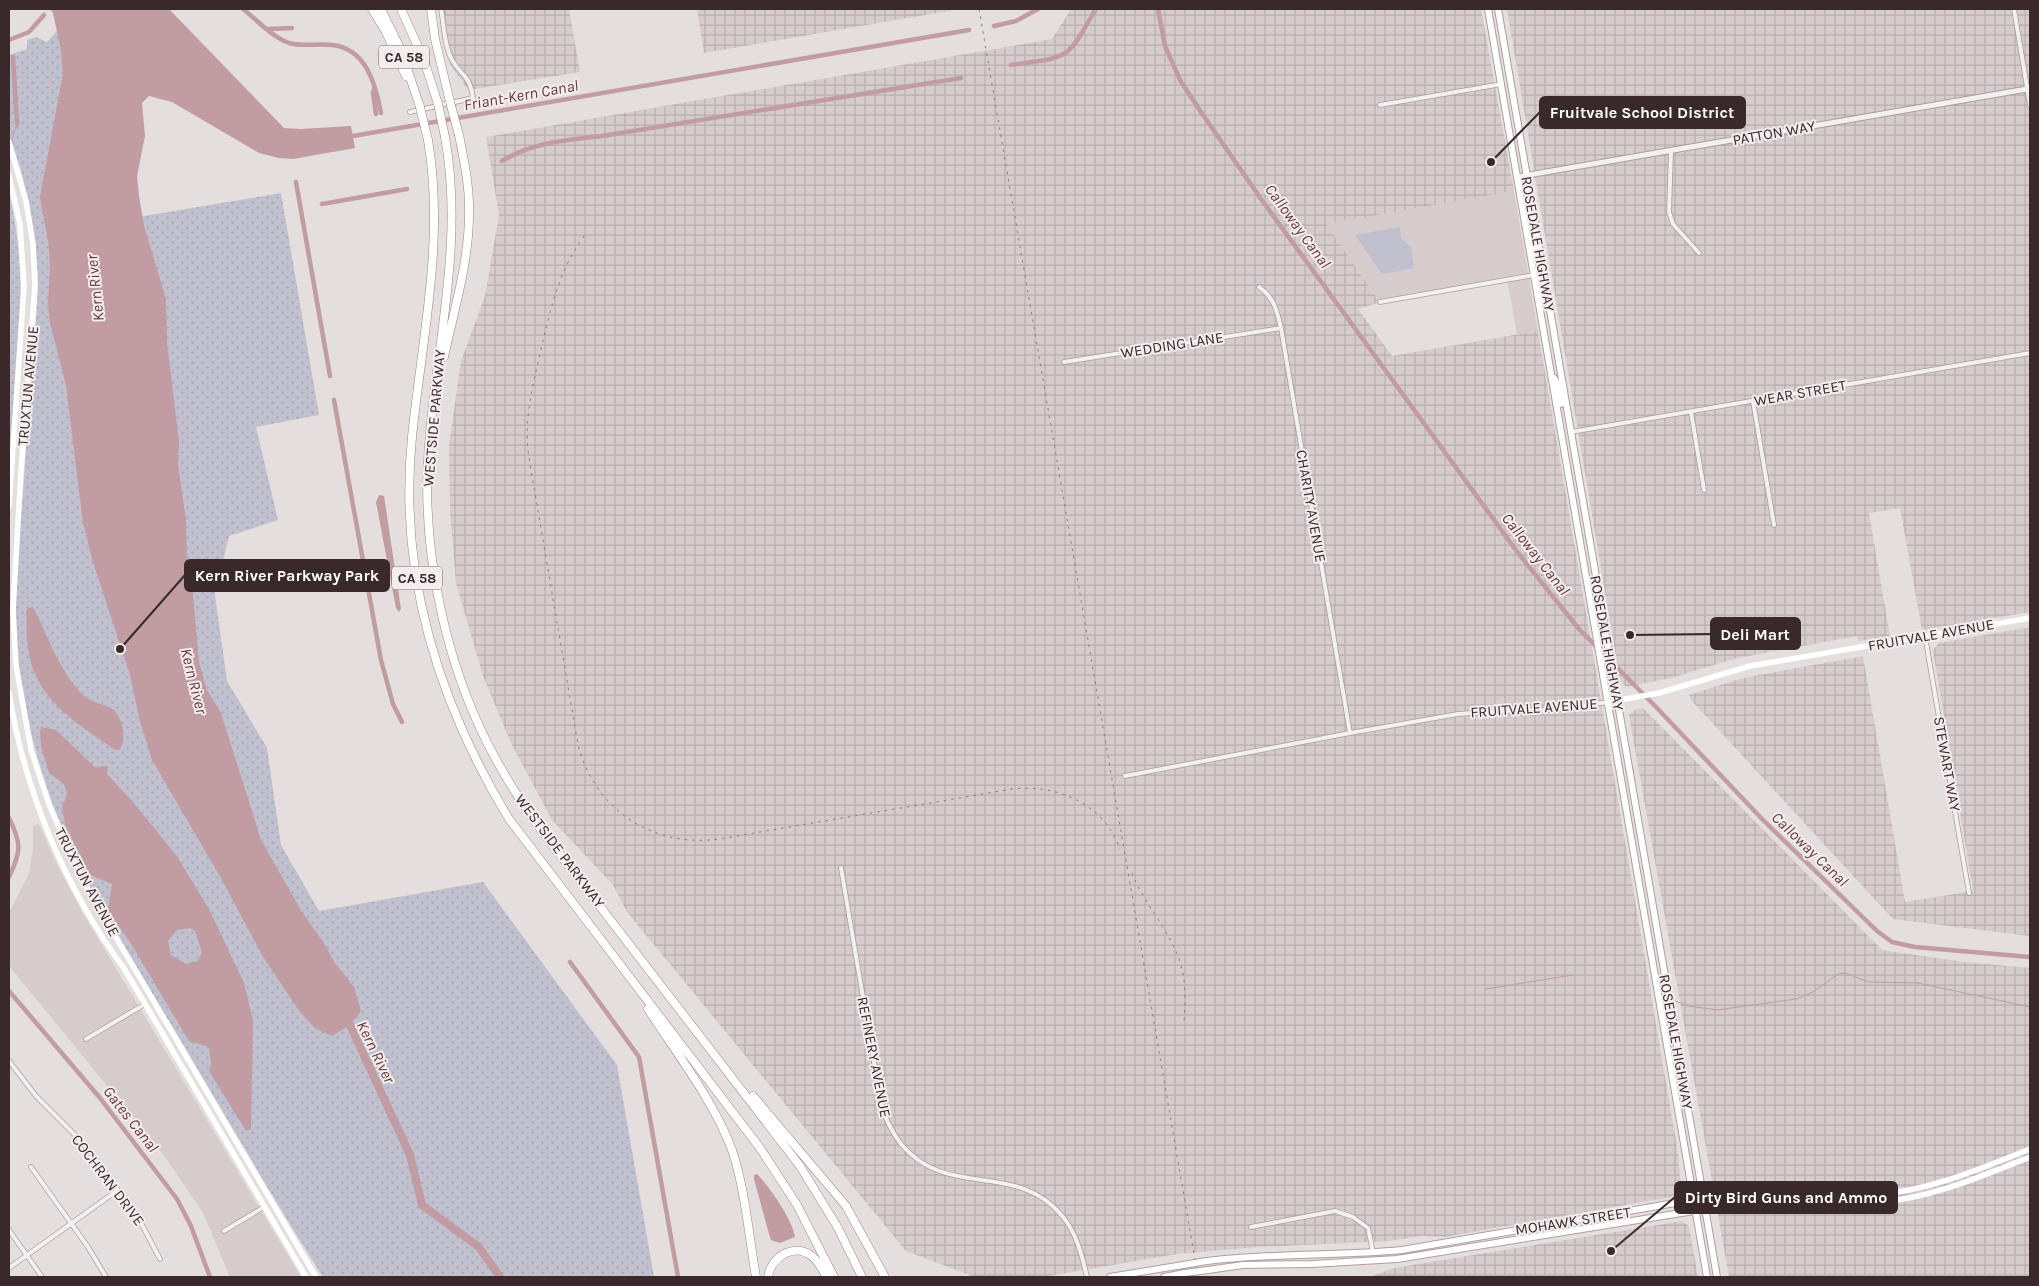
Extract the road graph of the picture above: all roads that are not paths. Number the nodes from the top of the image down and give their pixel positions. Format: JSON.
{"nodes":[{"id":1,"x":372,"y":9,"type":"edge"},
{"id":2,"x":381,"y":9,"type":"edge"},
{"id":3,"x":401,"y":9,"type":"edge"},
{"id":4,"x":431,"y":9,"type":"edge"},
{"id":5,"x":441,"y":9,"type":"edge"},
{"id":6,"x":1488,"y":9,"type":"edge"},
{"id":7,"x":1498,"y":9,"type":"edge"},
{"id":8,"x":2014,"y":9,"type":"edge"},
{"id":9,"x":413,"y":81,"type":"junction"},
{"id":10,"x":1502,"y":84,"type":"junction"},
{"id":11,"x":2029,"y":88,"type":"edge"},
{"id":12,"x":1380,"y":105,"type":"dead end"},
{"id":13,"x":2030,"y":105,"type":"edge"},
{"id":14,"x":410,"y":112,"type":"dead end"},
{"id":15,"x":9,"y":142,"type":"edge"},
{"id":16,"x":1671,"y":151,"type":"junction"},
{"id":17,"x":1526,"y":175,"type":"junction"},
{"id":18,"x":9,"y":176,"type":"edge"},
{"id":19,"x":1517,"y":177,"type":"junction"},
{"id":20,"x":1526,"y":227,"type":"junction"},
{"id":21,"x":1699,"y":253,"type":"dead end"},
{"id":22,"x":1534,"y":275,"type":"junction"},
{"id":23,"x":1544,"y":278,"type":"junction"},
{"id":24,"x":1259,"y":287,"type":"dead end"},
{"id":25,"x":1380,"y":302,"type":"dead end"},
{"id":26,"x":1281,"y":328,"type":"junction"},
{"id":27,"x":1553,"y":330,"type":"junction"},
{"id":28,"x":2030,"y":353,"type":"edge"},
{"id":29,"x":1064,"y":362,"type":"dead end"},
{"id":30,"x":1550,"y":370,"type":"junction"},
{"id":31,"x":434,"y":398,"type":"junction"},
{"id":32,"x":1753,"y":401,"type":"junction"},
{"id":33,"x":1691,"y":412,"type":"junction"},
{"id":34,"x":1570,"y":432,"type":"junction"},
{"id":35,"x":1562,"y":438,"type":"junction"},
{"id":36,"x":1704,"y":490,"type":"dead end"},
{"id":37,"x":1582,"y":498,"type":"junction"},
{"id":38,"x":9,"y":506,"type":"edge"},
{"id":39,"x":1774,"y":525,"type":"dead end"},
{"id":40,"x":2030,"y":618,"type":"edge"},
{"id":41,"x":1925,"y":636,"type":"junction"},
{"id":42,"x":9,"y":693,"type":"edge"},
{"id":43,"x":1617,"y":701,"type":"junction"},
{"id":44,"x":1608,"y":702,"type":"junction"},
{"id":45,"x":1350,"y":733,"type":"junction"},
{"id":46,"x":1125,"y":776,"type":"dead end"},
{"id":47,"x":841,"y":868,"type":"dead end"},
{"id":48,"x":1969,"y":893,"type":"dead end"},
{"id":49,"x":618,"y":963,"type":"junction"},
{"id":50,"x":140,"y":978,"type":"junction"},
{"id":51,"x":145,"y":1004,"type":"junction"},
{"id":52,"x":171,"y":1033,"type":"junction"},
{"id":53,"x":86,"y":1039,"type":"dead end"},
{"id":54,"x":9,"y":1061,"type":"edge"},
{"id":55,"x":728,"y":1072,"type":"junction"},
{"id":56,"x":2030,"y":1149,"type":"edge"},
{"id":57,"x":2030,"y":1157,"type":"edge"},
{"id":58,"x":32,"y":1167,"type":"dead end"},
{"id":59,"x":118,"y":1190,"type":"junction"},
{"id":60,"x":1704,"y":1198,"type":"junction"},
{"id":61,"x":1693,"y":1200,"type":"junction"},
{"id":62,"x":264,"y":1207,"type":"junction"},
{"id":63,"x":1706,"y":1209,"type":"junction"},
{"id":64,"x":1695,"y":1212,"type":"junction"},
{"id":65,"x":283,"y":1221,"type":"junction"},
{"id":66,"x":71,"y":1223,"type":"junction"},
{"id":67,"x":1251,"y":1227,"type":"dead end"},
{"id":68,"x":838,"y":1228,"type":"junction"},
{"id":69,"x":1531,"y":1228,"type":"junction"},
{"id":70,"x":9,"y":1230,"type":"edge"},
{"id":71,"x":224,"y":1232,"type":"dead end"},
{"id":72,"x":1497,"y":1243,"type":"junction"},
{"id":73,"x":1373,"y":1253,"type":"junction"},
{"id":74,"x":26,"y":1255,"type":"junction"},
{"id":75,"x":160,"y":1259,"type":"dead end"},
{"id":76,"x":9,"y":1268,"type":"edge"},
{"id":77,"x":42,"y":1277,"type":"edge"},
{"id":78,"x":106,"y":1277,"type":"edge"},
{"id":79,"x":306,"y":1277,"type":"edge"},
{"id":80,"x":316,"y":1277,"type":"edge"},
{"id":81,"x":756,"y":1277,"type":"edge"},
{"id":82,"x":768,"y":1277,"type":"edge"},
{"id":83,"x":827,"y":1277,"type":"edge"},
{"id":84,"x":834,"y":1277,"type":"edge"},
{"id":85,"x":862,"y":1277,"type":"edge"},
{"id":86,"x":866,"y":1277,"type":"edge"},
{"id":87,"x":885,"y":1277,"type":"edge"},
{"id":88,"x":1087,"y":1277,"type":"edge"},
{"id":89,"x":1110,"y":1277,"type":"edge"},
{"id":90,"x":1164,"y":1277,"type":"edge"},
{"id":91,"x":1707,"y":1277,"type":"edge"},
{"id":92,"x":1717,"y":1277,"type":"edge"}],
"edges":[{"from":1,"to":9,"type":"highway"},
{"from":2,"to":9,"type":"highway","name":"WESTSIDE PARKWAY","number":"CA 58"},
{"from":3,"to":31,"type":"highway","name":"WESTSIDE PARKWAY","number":"CA 58","bridge":true},
{"from":4,"to":31,"type":"highway","bridge":true},
{"from":5,"to":14,"type":"street"},
{"from":6,"to":10,"type":"main road","name":"ROSEDALE HIGHWAY"},
{"from":7,"to":17,"type":"main road","name":"ROSEDALE HIGHWAY"},
{"from":8,"to":11,"type":"street"},
{"from":9,"to":49,"type":"highway","name":"WESTSIDE PARKWAY","number":"CA 58","bridge":true},
{"from":10,"to":12,"type":"street"},
{"from":10,"to":19,"type":"main road","name":"ROSEDALE HIGHWAY"},
{"from":11,"to":13,"type":"street"},
{"from":11,"to":16,"type":"street","name":"PATTON WAY"},
{"from":15,"to":50,"type":"main road","name":"TRUXTUN AVENUE"},
{"from":16,"to":17,"type":"street","name":"PATTON WAY"},
{"from":16,"to":21,"type":"street"},
{"from":17,"to":19,"type":"street","name":"PATTON WAY"},
{"from":17,"to":23,"type":"main road","name":"ROSEDALE HIGHWAY"},
{"from":18,"to":38,"type":"main road","name":"TRUXTUN AVENUE"},
{"from":19,"to":20,"type":"main road","name":"ROSEDALE HIGHWAY"},
{"from":20,"to":22,"type":"main road","name":"ROSEDALE HIGHWAY"},
{"from":20,"to":23,"type":"main road"},
{"from":22,"to":25,"type":"street"},
{"from":22,"to":27,"type":"main road"},
{"from":22,"to":30,"type":"main road","name":"ROSEDALE HIGHWAY"},
{"from":23,"to":27,"type":"main road","name":"ROSEDALE HIGHWAY"},
{"from":24,"to":26,"type":"street","name":"CHARITY AVENUE"},
{"from":26,"to":29,"type":"street","name":"WEDDING LANE"},
{"from":26,"to":45,"type":"street","name":"CHARITY AVENUE"},
{"from":27,"to":34,"type":"main road","name":"ROSEDALE HIGHWAY"},
{"from":28,"to":32,"type":"street","name":"WEAR STREET"},
{"from":30,"to":34,"type":"main road"},
{"from":30,"to":35,"type":"main road","name":"ROSEDALE HIGHWAY"},
{"from":31,"to":55,"type":"highway","name":"WESTSIDE PARKWAY","number":"CA 58"},
{"from":32,"to":33,"type":"street","name":"WEAR STREET"},
{"from":32,"to":39,"type":"street"},
{"from":33,"to":34,"type":"street","name":"WEAR STREET"},
{"from":33,"to":36,"type":"street"},
{"from":34,"to":37,"type":"main road","name":"ROSEDALE HIGHWAY"},
{"from":35,"to":37,"type":"main road"},
{"from":35,"to":44,"type":"main road","name":"ROSEDALE HIGHWAY"},
{"from":37,"to":43,"type":"main road","name":"ROSEDALE HIGHWAY"},
{"from":40,"to":41,"type":"main road","name":"FRUITVALE AVENUE"},
{"from":41,"to":43,"type":"main road","name":"FRUITVALE AVENUE"},
{"from":41,"to":48,"type":"street","name":"STEWART WAY"},
{"from":42,"to":51,"type":"main road","name":"TRUXTUN AVENUE"},
{"from":43,"to":44,"type":"main road","name":"FRUITVALE AVENUE"},
{"from":43,"to":60,"type":"main road","name":"ROSEDALE HIGHWAY"},
{"from":44,"to":45,"type":"street","name":"FRUITVALE AVENUE"},
{"from":44,"to":61,"type":"main road","name":"ROSEDALE HIGHWAY"},
{"from":45,"to":46,"type":"street","name":"FRUITVALE AVENUE"},
{"from":47,"to":88,"type":"street","name":"REFINERY AVENUE"},
{"from":49,"to":81,"type":"highway"},
{"from":49,"to":84,"type":"highway","name":"WESTSIDE PARKWAY"},
{"from":50,"to":51,"type":"main road"},
{"from":50,"to":52,"type":"main road","name":"TRUXTUN AVENUE"},
{"from":51,"to":52,"type":"main road"},
{"from":51,"to":53,"type":"street"},
{"from":51,"to":62,"type":"main road","name":"TRUXTUN AVENUE"},
{"from":52,"to":65,"type":"main road","name":"TRUXTUN AVENUE"},
{"from":54,"to":59,"type":"street","name":"COCHRAN DRIVE"},
{"from":55,"to":68,"type":"highway","name":"WESTSIDE PARKWAY"},
{"from":55,"to":87,"type":"highway"},
{"from":56,"to":60,"type":"main road","name":"MOHAWK STREET"},
{"from":57,"to":63,"type":"main road","name":"MOHAWK STREET"},
{"from":58,"to":66,"type":"street"},
{"from":59,"to":66,"type":"street"},
{"from":59,"to":75,"type":"street","name":"COCHRAN DRIVE"},
{"from":60,"to":61,"type":"main road","name":"MOHAWK STREET"},
{"from":60,"to":63,"type":"main road","name":"ROSEDALE HIGHWAY"},
{"from":61,"to":64,"type":"main road","name":"ROSEDALE HIGHWAY"},
{"from":61,"to":69,"type":"main road","name":"MOHAWK STREET"},
{"from":62,"to":65,"type":"main road"},
{"from":62,"to":71,"type":"street"},
{"from":62,"to":79,"type":"main road","name":"TRUXTUN AVENUE"},
{"from":63,"to":64,"type":"main road","name":"MOHAWK STREET"},
{"from":63,"to":92,"type":"main road","name":"ROSEDALE HIGHWAY"},
{"from":64,"to":72,"type":"main road","name":"MOHAWK STREET"},
{"from":64,"to":91,"type":"main road","name":"ROSEDALE HIGHWAY"},
{"from":65,"to":80,"type":"main road","name":"TRUXTUN AVENUE"},
{"from":66,"to":74,"type":"street"},
{"from":66,"to":78,"type":"street"},
{"from":67,"to":73,"type":"street"},
{"from":68,"to":85,"type":"highway","name":"WESTSIDE PARKWAY"},
{"from":68,"to":86,"type":"highway"},
{"from":69,"to":72,"type":"main road"},
{"from":69,"to":73,"type":"main road","name":"MOHAWK STREET"},
{"from":70,"to":74,"type":"street"},
{"from":72,"to":90,"type":"main road","name":"MOHAWK STREET","bridge":true},
{"from":73,"to":89,"type":"main road","name":"MOHAWK STREET","bridge":true},
{"from":74,"to":76,"type":"street"},
{"from":74,"to":77,"type":"street"},
{"from":82,"to":83,"type":"highway"}]}
